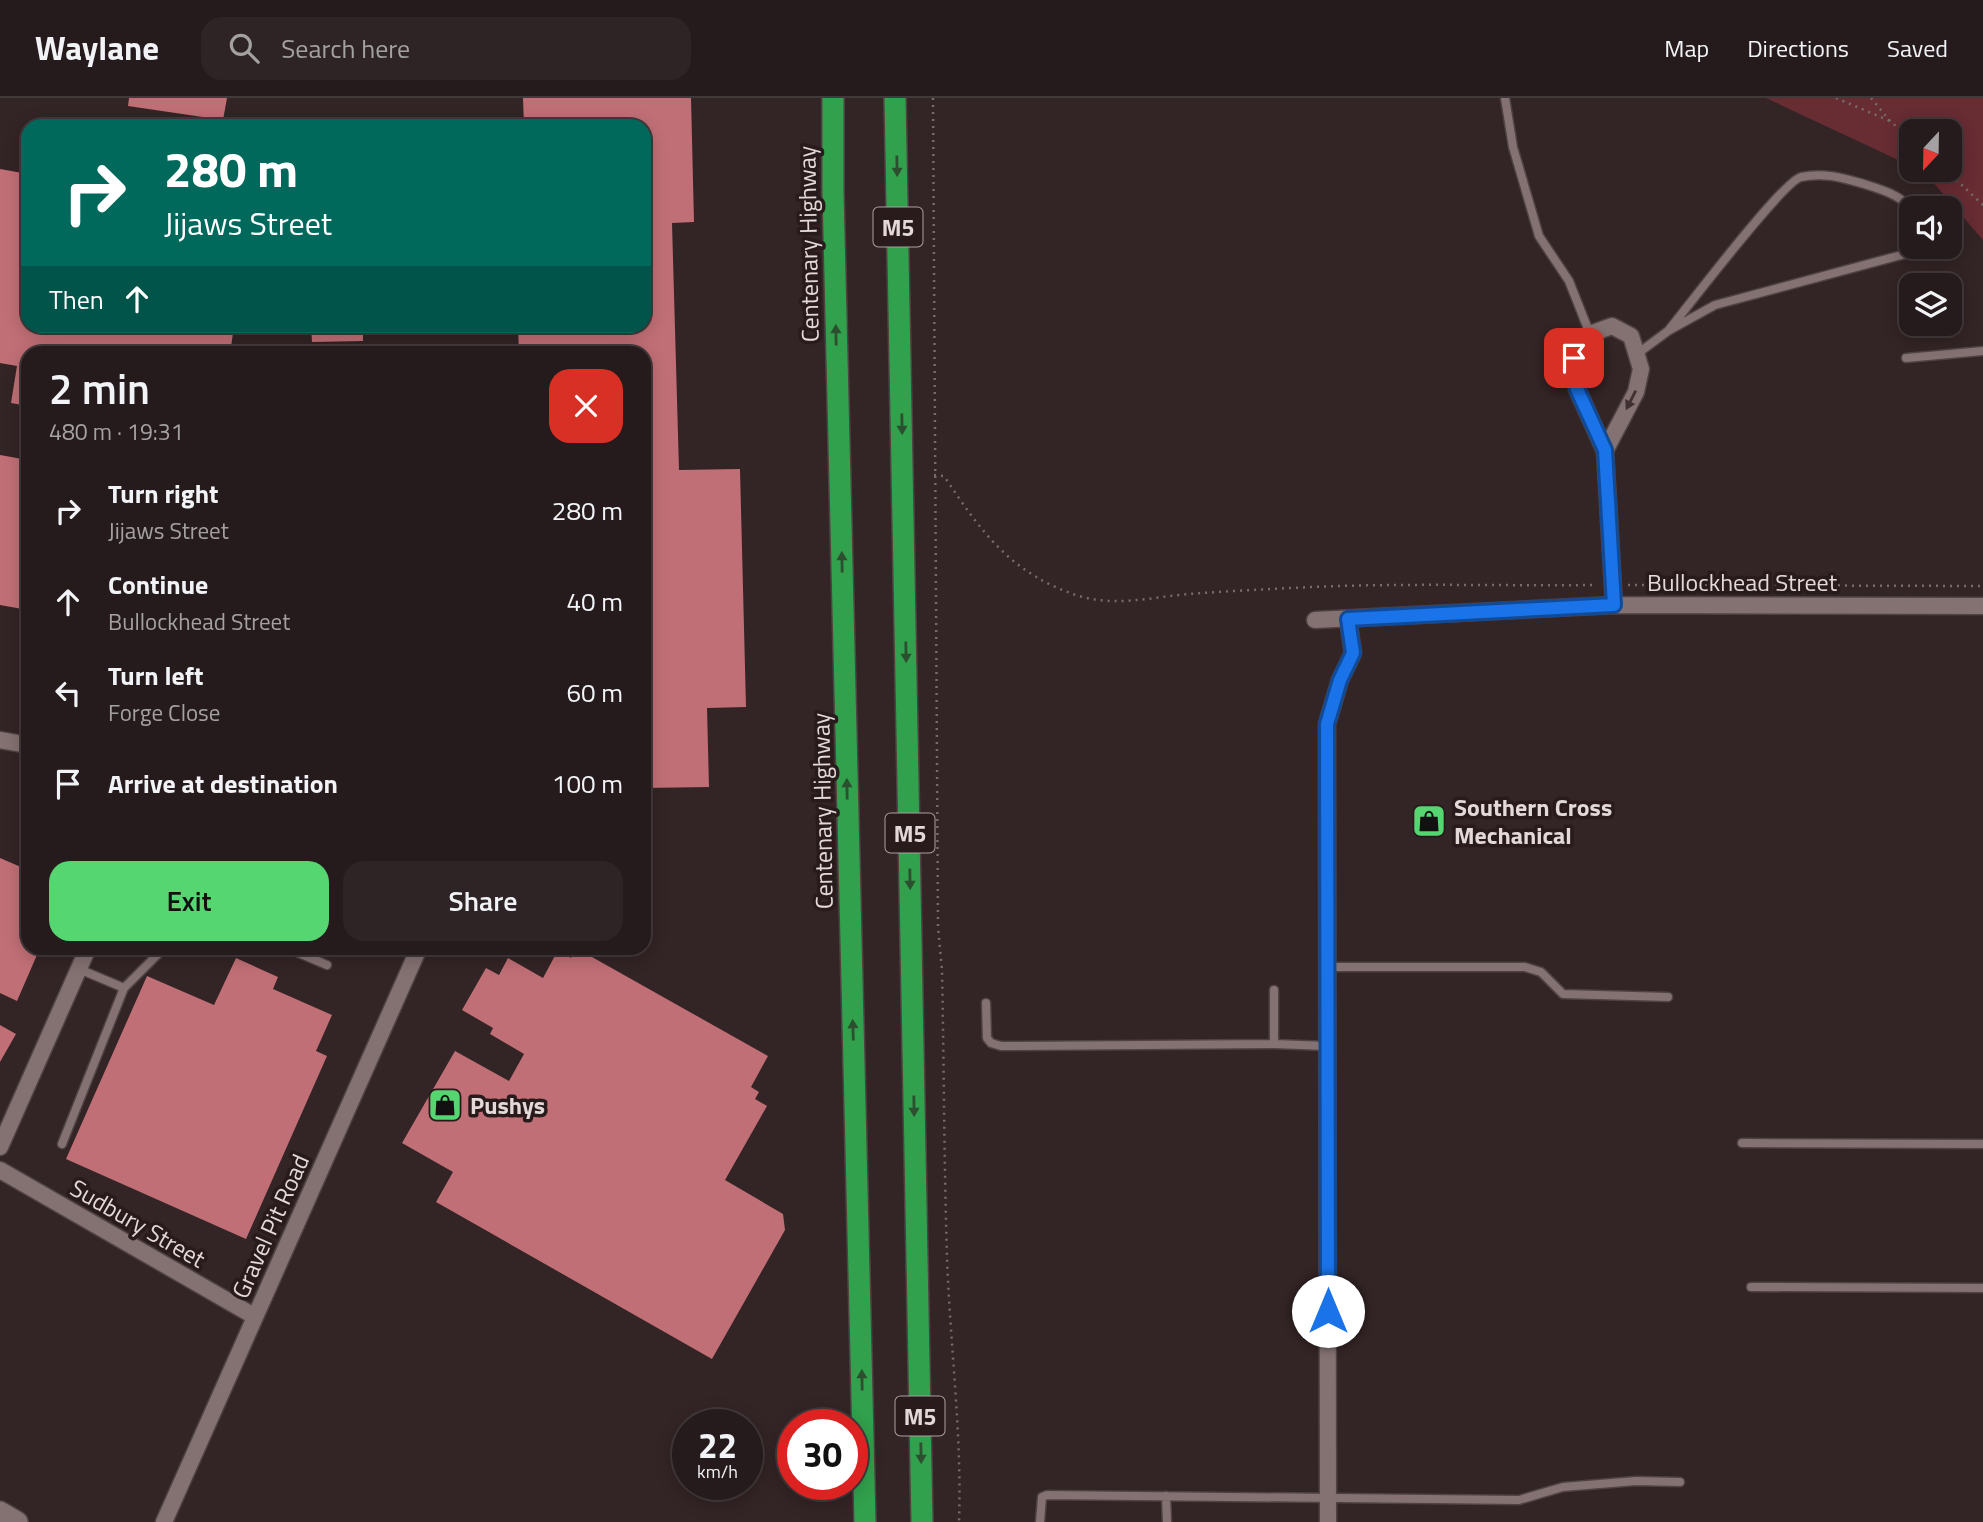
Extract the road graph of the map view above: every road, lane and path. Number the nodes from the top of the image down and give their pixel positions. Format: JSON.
{"nodes":[{"id":1,"x":832,"y":98,"type":"edge"},
{"id":2,"x":895,"y":98,"type":"edge"},
{"id":3,"x":933,"y":98,"type":"edge"},
{"id":4,"x":1505,"y":98,"type":"edge"},
{"id":5,"x":1836,"y":98,"type":"edge"},
{"id":6,"x":1871,"y":98,"type":"edge"},
{"id":7,"x":1890,"y":121,"type":"junction"},
{"id":8,"x":1899,"y":128,"type":"edge"},
{"id":9,"x":1959,"y":182,"type":"edge"},
{"id":10,"x":1899,"y":199,"type":"edge"},
{"id":11,"x":1983,"y":205,"type":"edge"},
{"id":12,"x":1899,"y":256,"type":"edge"},
{"id":13,"x":1668,"y":331,"type":"junction"},
{"id":14,"x":1590,"y":334,"type":"junction"},
{"id":15,"x":1983,"y":351,"type":"edge"},
{"id":16,"x":1636,"y":354,"type":"junction"},
{"id":17,"x":1906,"y":358,"type":"dead end"},
{"id":18,"x":1605,"y":450,"type":"junction"},
{"id":19,"x":934,"y":475,"type":"junction"},
{"id":20,"x":1613,"y":585,"type":"junction"},
{"id":21,"x":1983,"y":586,"type":"edge"},
{"id":22,"x":1614,"y":605,"type":"junction"},
{"id":23,"x":1983,"y":606,"type":"edge"},
{"id":24,"x":1348,"y":619,"type":"junction"},
{"id":25,"x":1315,"y":620,"type":"dead end"},
{"id":26,"x":0,"y":740,"type":"edge"},
{"id":27,"x":21,"y":744,"type":"edge"},
{"id":28,"x":85,"y":955,"type":"edge"},
{"id":29,"x":157,"y":955,"type":"edge"},
{"id":30,"x":303,"y":955,"type":"edge"},
{"id":31,"x":416,"y":955,"type":"edge"},
{"id":32,"x":327,"y":965,"type":"dead end"},
{"id":33,"x":1327,"y":967,"type":"junction"},
{"id":34,"x":79,"y":969,"type":"junction"},
{"id":35,"x":124,"y":988,"type":"junction"},
{"id":36,"x":1274,"y":990,"type":"dead end"},
{"id":37,"x":1668,"y":997,"type":"dead end"},
{"id":38,"x":986,"y":1003,"type":"dead end"},
{"id":39,"x":1274,"y":1044,"type":"junction"},
{"id":40,"x":1328,"y":1046,"type":"junction"},
{"id":41,"x":1742,"y":1143,"type":"dead end"},
{"id":42,"x":62,"y":1144,"type":"dead end"},
{"id":43,"x":1983,"y":1144,"type":"edge"},
{"id":44,"x":0,"y":1147,"type":"edge"},
{"id":45,"x":0,"y":1170,"type":"edge"},
{"id":46,"x":1751,"y":1287,"type":"dead end"},
{"id":47,"x":1983,"y":1288,"type":"edge"},
{"id":48,"x":254,"y":1316,"type":"junction"},
{"id":49,"x":1680,"y":1482,"type":"dead end"},
{"id":50,"x":1167,"y":1496,"type":"junction"},
{"id":51,"x":1328,"y":1497,"type":"junction"},
{"id":52,"x":0,"y":1512,"type":"edge"},
{"id":53,"x":17,"y":1522,"type":"edge"},
{"id":54,"x":164,"y":1522,"type":"edge"},
{"id":55,"x":865,"y":1522,"type":"edge"},
{"id":56,"x":922,"y":1522,"type":"edge"},
{"id":57,"x":959,"y":1522,"type":"edge"},
{"id":58,"x":1040,"y":1522,"type":"edge"},
{"id":59,"x":1167,"y":1522,"type":"edge"},
{"id":60,"x":1328,"y":1522,"type":"edge"}],
"edges":[{"from":55,"to":1,"type":"highway","name":"Centenary Highway","number":"M5","one_way":true},
{"from":2,"to":56,"type":"highway","number":"M5","one_way":true},
{"from":3,"to":19,"type":"path"},
{"from":4,"to":14,"type":"lane"},
{"from":5,"to":7,"type":"path"},
{"from":6,"to":7,"type":"path"},
{"from":7,"to":8,"type":"path"},
{"from":9,"to":11,"type":"path"},
{"from":10,"to":13,"type":"lane"},
{"from":12,"to":13,"type":"lane"},
{"from":13,"to":16,"type":"lane"},
{"from":14,"to":16,"type":"street"},
{"from":14,"to":18,"type":"street"},
{"from":15,"to":17,"type":"lane"},
{"from":16,"to":18,"type":"street","one_way":true},
{"from":18,"to":20,"type":"street"},
{"from":19,"to":20,"type":"path"},
{"from":19,"to":57,"type":"path"},
{"from":20,"to":21,"type":"path"},
{"from":20,"to":22,"type":"street"},
{"from":22,"to":23,"type":"street","name":"Bullockhead Street"},
{"from":22,"to":24,"type":"street","name":"Bullockhead Street"},
{"from":24,"to":25,"type":"street","name":"Bullockhead Street"},
{"from":24,"to":33,"type":"street"},
{"from":26,"to":27,"type":"street"},
{"from":28,"to":34,"type":"street"},
{"from":29,"to":35,"type":"lane"},
{"from":30,"to":32,"type":"lane"},
{"from":31,"to":48,"type":"street","name":"Gravel Pit Road"},
{"from":33,"to":37,"type":"lane"},
{"from":33,"to":40,"type":"street"},
{"from":34,"to":35,"type":"lane"},
{"from":34,"to":44,"type":"street"},
{"from":35,"to":42,"type":"lane"},
{"from":36,"to":39,"type":"lane"},
{"from":38,"to":39,"type":"lane"},
{"from":39,"to":40,"type":"lane"},
{"from":40,"to":51,"type":"street"},
{"from":41,"to":43,"type":"lane"},
{"from":45,"to":48,"type":"street","name":"Sudbury Street"},
{"from":46,"to":47,"type":"lane"},
{"from":48,"to":54,"type":"street","name":"Gravel Pit Road"},
{"from":49,"to":51,"type":"lane"},
{"from":50,"to":51,"type":"lane"},
{"from":50,"to":58,"type":"lane"},
{"from":50,"to":59,"type":"lane"},
{"from":51,"to":60,"type":"street"},
{"from":52,"to":53,"type":"street"}]}
